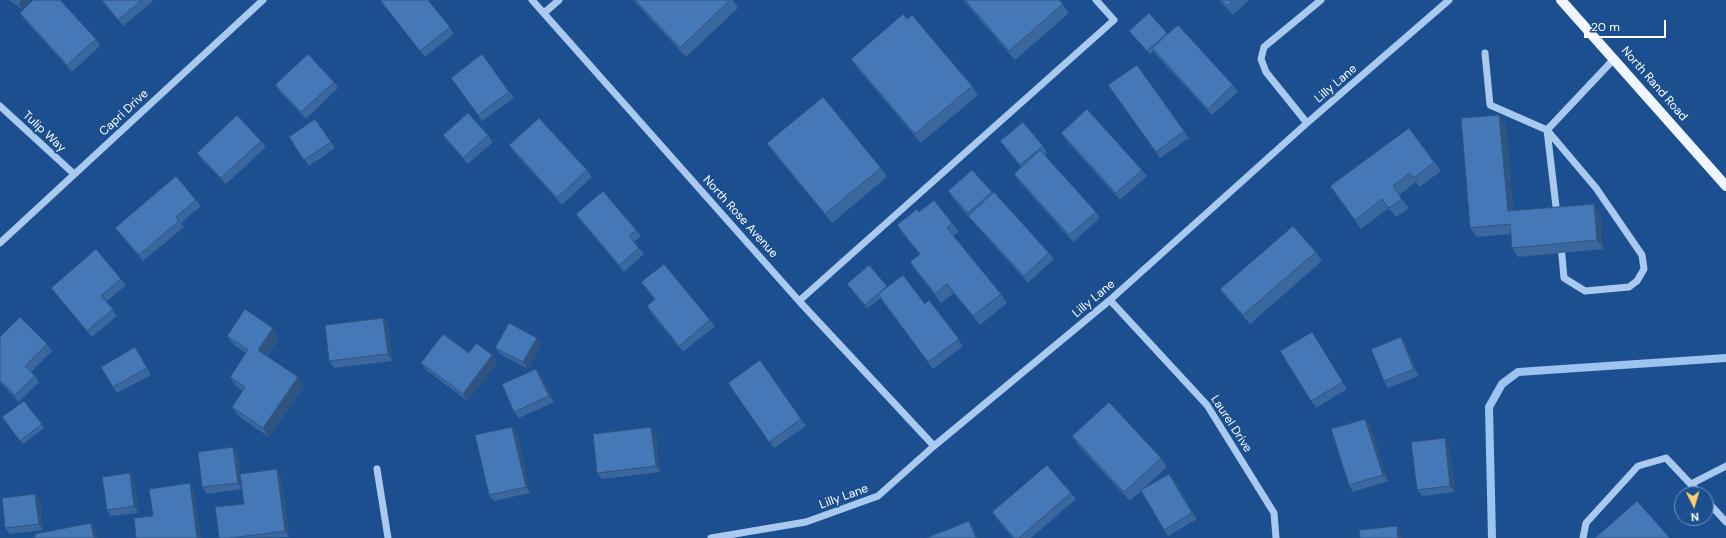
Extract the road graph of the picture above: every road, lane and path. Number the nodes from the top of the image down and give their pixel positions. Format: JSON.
{"nodes":[{"id":1,"x":263,"y":0,"type":"edge"},
{"id":2,"x":532,"y":0,"type":"edge"},
{"id":3,"x":559,"y":0,"type":"edge"},
{"id":4,"x":1096,"y":0,"type":"edge"},
{"id":5,"x":1321,"y":0,"type":"edge"},
{"id":6,"x":1449,"y":0,"type":"edge"},
{"id":7,"x":1561,"y":0,"type":"edge"},
{"id":8,"x":544,"y":13,"type":"junction"},
{"id":9,"x":1485,"y":53,"type":"dead end"},
{"id":10,"x":1614,"y":59,"type":"junction"},
{"id":11,"x":0,"y":106,"type":"edge"},
{"id":12,"x":1307,"y":123,"type":"junction"},
{"id":13,"x":1547,"y":130,"type":"junction"},
{"id":14,"x":74,"y":174,"type":"junction"},
{"id":15,"x":1725,"y":183,"type":"edge"},
{"id":16,"x":1558,"y":223,"type":"edge"},
{"id":17,"x":1560,"y":239,"type":"edge"},
{"id":18,"x":0,"y":243,"type":"edge"},
{"id":19,"x":799,"y":300,"type":"junction"},
{"id":20,"x":1110,"y":300,"type":"junction"},
{"id":21,"x":934,"y":446,"type":"junction"},
{"id":22,"x":1726,"y":466,"type":"edge"},
{"id":23,"x":378,"y":469,"type":"dead end"},
{"id":24,"x":1691,"y":484,"type":"joint"},
{"id":25,"x":1714,"y":509,"type":"edge"},
{"id":26,"x":1726,"y":522,"type":"edge"},
{"id":27,"x":388,"y":538,"type":"edge"},
{"id":28,"x":711,"y":538,"type":"edge"},
{"id":29,"x":1276,"y":538,"type":"edge"},
{"id":30,"x":1583,"y":538,"type":"edge"}],
"edges":[{"from":1,"to":14,"type":"street","name":"Capri Drive"},
{"from":2,"to":8,"type":"street","name":"North Rose Avenue"},
{"from":3,"to":8,"type":"street"},
{"from":4,"to":19,"type":"street"},
{"from":5,"to":12,"type":"street"},
{"from":6,"to":12,"type":"street","name":"Lilly Lane"},
{"from":7,"to":10,"type":"main road","name":"North Rand Road"},
{"from":8,"to":19,"type":"street","name":"North Rose Avenue"},
{"from":9,"to":13,"type":"street"},
{"from":10,"to":13,"type":"street"},
{"from":10,"to":15,"type":"main road","name":"North Rand Road"},
{"from":11,"to":14,"type":"street","name":"Tulip Way"},
{"from":12,"to":20,"type":"street","name":"Lilly Lane"},
{"from":13,"to":16,"type":"street"},
{"from":13,"to":17,"type":"street"},
{"from":14,"to":18,"type":"street","name":"Capri Drive"},
{"from":19,"to":21,"type":"street","name":"North Rose Avenue"},
{"from":20,"to":21,"type":"street","name":"Lilly Lane"},
{"from":20,"to":29,"type":"street","name":"Laurel Drive"},
{"from":21,"to":28,"type":"street","name":"Lilly Lane"},
{"from":22,"to":24,"type":"street"},
{"from":23,"to":27,"type":"street"},
{"from":24,"to":30,"type":"street"},
{"from":25,"to":26,"type":"street"}]}
